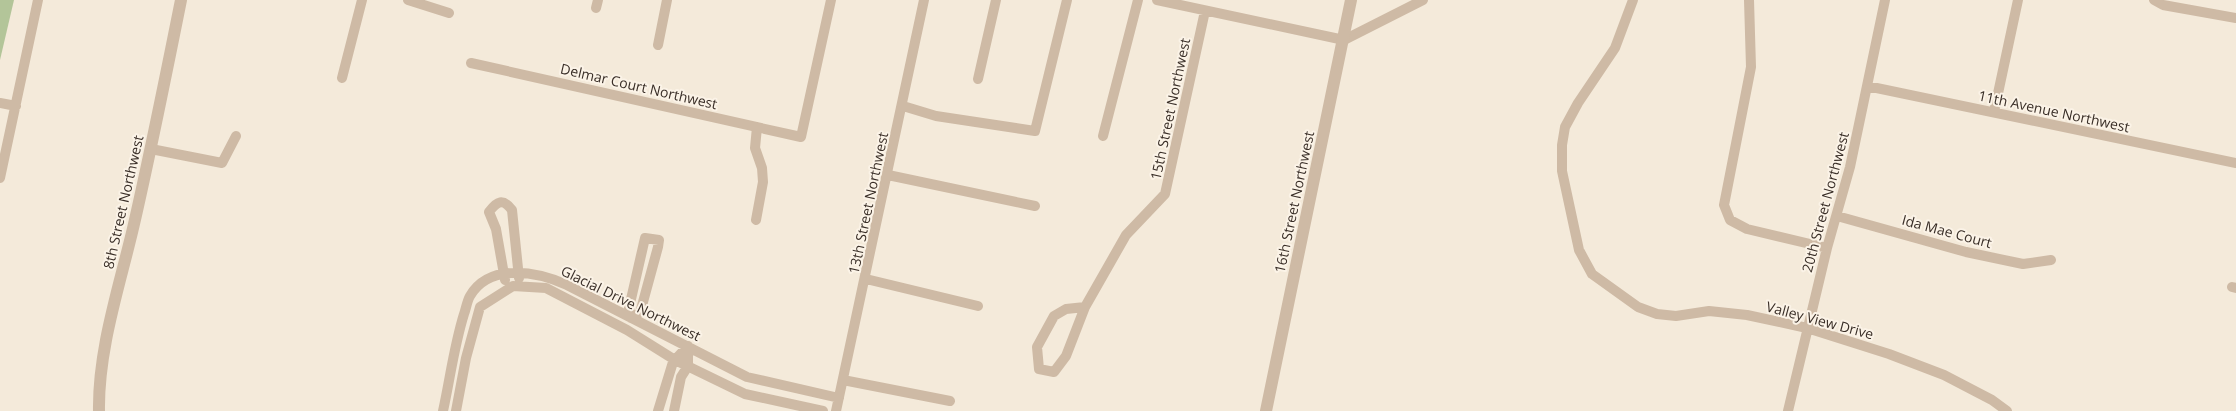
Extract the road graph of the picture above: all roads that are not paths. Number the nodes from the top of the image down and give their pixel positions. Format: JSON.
{"nodes":[{"id":1,"x":38,"y":0,"type":"edge"},
{"id":2,"x":181,"y":0,"type":"edge"},
{"id":3,"x":362,"y":0,"type":"edge"},
{"id":4,"x":408,"y":0,"type":"edge"},
{"id":5,"x":667,"y":0,"type":"edge"},
{"id":6,"x":831,"y":0,"type":"edge"},
{"id":7,"x":924,"y":0,"type":"edge"},
{"id":8,"x":996,"y":0,"type":"edge"},
{"id":9,"x":1066,"y":0,"type":"edge"},
{"id":10,"x":1138,"y":0,"type":"edge"},
{"id":11,"x":1157,"y":0,"type":"edge"},
{"id":12,"x":1351,"y":0,"type":"edge"},
{"id":13,"x":1423,"y":0,"type":"edge"},
{"id":14,"x":1633,"y":0,"type":"edge"},
{"id":15,"x":1749,"y":0,"type":"edge"},
{"id":16,"x":1885,"y":0,"type":"edge"},
{"id":17,"x":2018,"y":0,"type":"edge"},
{"id":18,"x":2154,"y":0,"type":"edge"},
{"id":19,"x":1205,"y":11,"type":"junction"},
{"id":20,"x":449,"y":13,"type":"dead end"},
{"id":21,"x":2236,"y":18,"type":"edge"},
{"id":22,"x":1344,"y":40,"type":"junction"},
{"id":23,"x":658,"y":45,"type":"dead end"},
{"id":24,"x":471,"y":63,"type":"dead end"},
{"id":25,"x":342,"y":78,"type":"dead end"},
{"id":26,"x":978,"y":78,"type":"dead end"},
{"id":27,"x":1867,"y":86,"type":"junction"},
{"id":28,"x":0,"y":103,"type":"edge"},
{"id":29,"x":16,"y":106,"type":"junction"},
{"id":30,"x":903,"y":106,"type":"junction"},
{"id":31,"x":1994,"y":112,"type":"junction"},
{"id":32,"x":757,"y":127,"type":"junction"},
{"id":33,"x":236,"y":136,"type":"dead end"},
{"id":34,"x":1103,"y":136,"type":"dead end"},
{"id":35,"x":151,"y":149,"type":"junction"},
{"id":36,"x":2236,"y":163,"type":"edge"},
{"id":37,"x":888,"y":175,"type":"junction"},
{"id":38,"x":0,"y":178,"type":"edge"},
{"id":39,"x":1035,"y":206,"type":"dead end"},
{"id":40,"x":1837,"y":216,"type":"junction"},
{"id":41,"x":756,"y":220,"type":"dead end"},
{"id":42,"x":1827,"y":248,"type":"junction"},
{"id":43,"x":2051,"y":260,"type":"dead end"},
{"id":44,"x":519,"y":272,"type":"junction"},
{"id":45,"x":504,"y":275,"type":"junction"},
{"id":46,"x":866,"y":279,"type":"junction"},
{"id":47,"x":519,"y":286,"type":"junction"},
{"id":48,"x":507,"y":290,"type":"junction"},
{"id":49,"x":978,"y":306,"type":"dead end"},
{"id":50,"x":1085,"y":307,"type":"junction"},
{"id":51,"x":631,"y":318,"type":"junction"},
{"id":52,"x":1807,"y":328,"type":"junction"},
{"id":53,"x":627,"y":330,"type":"junction"},
{"id":54,"x":688,"y":346,"type":"junction"},
{"id":55,"x":675,"y":360,"type":"junction"},
{"id":56,"x":688,"y":366,"type":"junction"},
{"id":57,"x":843,"y":380,"type":"junction"},
{"id":58,"x":839,"y":398,"type":"junction"},
{"id":59,"x":950,"y":401,"type":"dead end"},
{"id":60,"x":99,"y":411,"type":"edge"},
{"id":61,"x":443,"y":411,"type":"edge"},
{"id":62,"x":456,"y":411,"type":"edge"},
{"id":63,"x":658,"y":411,"type":"edge"},
{"id":64,"x":674,"y":411,"type":"edge"},
{"id":65,"x":823,"y":411,"type":"edge"},
{"id":66,"x":836,"y":411,"type":"edge"},
{"id":67,"x":1266,"y":411,"type":"edge"},
{"id":68,"x":1788,"y":411,"type":"edge"},
{"id":69,"x":2007,"y":411,"type":"edge"}],
"edges":[{"from":1,"to":29,"type":"street"},
{"from":2,"to":35,"type":"street","name":"8th Street Northwest"},
{"from":3,"to":25,"type":"street"},
{"from":4,"to":20,"type":"street"},
{"from":5,"to":23,"type":"street"},
{"from":6,"to":32,"type":"street","name":"Delmar Court Northwest"},
{"from":7,"to":30,"type":"street","name":"13th Street Northwest"},
{"from":8,"to":26,"type":"street"},
{"from":9,"to":30,"type":"street"},
{"from":10,"to":34,"type":"street"},
{"from":11,"to":19,"type":"street"},
{"from":12,"to":22,"type":"street","name":"16th Street Northwest"},
{"from":13,"to":22,"type":"street"},
{"from":14,"to":52,"type":"street","name":"Valley View Drive"},
{"from":15,"to":42,"type":"street"},
{"from":16,"to":27,"type":"street","name":"20th Street Northwest"},
{"from":17,"to":31,"type":"street"},
{"from":18,"to":21,"type":"street"},
{"from":19,"to":22,"type":"street"},
{"from":19,"to":50,"type":"street","name":"15th Street Northwest"},
{"from":22,"to":67,"type":"street","name":"16th Street Northwest"},
{"from":24,"to":32,"type":"street","name":"Delmar Court Northwest"},
{"from":27,"to":31,"type":"street","name":"11th Avenue Northwest"},
{"from":27,"to":40,"type":"street","name":"20th Street Northwest"},
{"from":28,"to":29,"type":"street"},
{"from":29,"to":38,"type":"street"},
{"from":30,"to":37,"type":"street","name":"13th Street Northwest"},
{"from":31,"to":36,"type":"street","name":"11th Avenue Northwest"},
{"from":32,"to":41,"type":"street"},
{"from":33,"to":35,"type":"street"},
{"from":35,"to":60,"type":"street","name":"8th Street Northwest"},
{"from":37,"to":39,"type":"street"},
{"from":37,"to":46,"type":"street","name":"13th Street Northwest"},
{"from":40,"to":42,"type":"street","name":"20th Street Northwest"},
{"from":40,"to":43,"type":"street","name":"Ida Mae Court"},
{"from":42,"to":52,"type":"street","name":"20th Street Northwest"},
{"from":44,"to":45,"type":"street","name":"Glacial Drive Northwest"},
{"from":44,"to":45,"type":"street"},
{"from":44,"to":47,"type":"street"},
{"from":44,"to":51,"type":"street","name":"Glacial Drive Northwest"},
{"from":45,"to":48,"type":"street"},
{"from":45,"to":61,"type":"street","name":"Glacial Drive Northwest"},
{"from":46,"to":49,"type":"street"},
{"from":46,"to":57,"type":"street","name":"13th Street Northwest"},
{"from":47,"to":48,"type":"street"},
{"from":47,"to":53,"type":"street"},
{"from":48,"to":62,"type":"street"},
{"from":50,"to":50,"type":"street","name":"15th Street Northwest"},
{"from":51,"to":51,"type":"street"},
{"from":51,"to":53,"type":"street"},
{"from":51,"to":54,"type":"street","name":"Glacial Drive Northwest"},
{"from":52,"to":68,"type":"street","name":"20th Street Northwest"},
{"from":52,"to":69,"type":"street","name":"Valley View Drive"},
{"from":53,"to":55,"type":"street"},
{"from":54,"to":55,"type":"street"},
{"from":54,"to":56,"type":"street"},
{"from":54,"to":58,"type":"street","name":"Glacial Drive Northwest"},
{"from":55,"to":56,"type":"street"},
{"from":55,"to":63,"type":"street"},
{"from":56,"to":64,"type":"street"},
{"from":56,"to":65,"type":"street"},
{"from":57,"to":58,"type":"street","name":"13th Street Northwest"},
{"from":57,"to":59,"type":"street"},
{"from":58,"to":66,"type":"street","name":"13th Street Northwest"}]}
